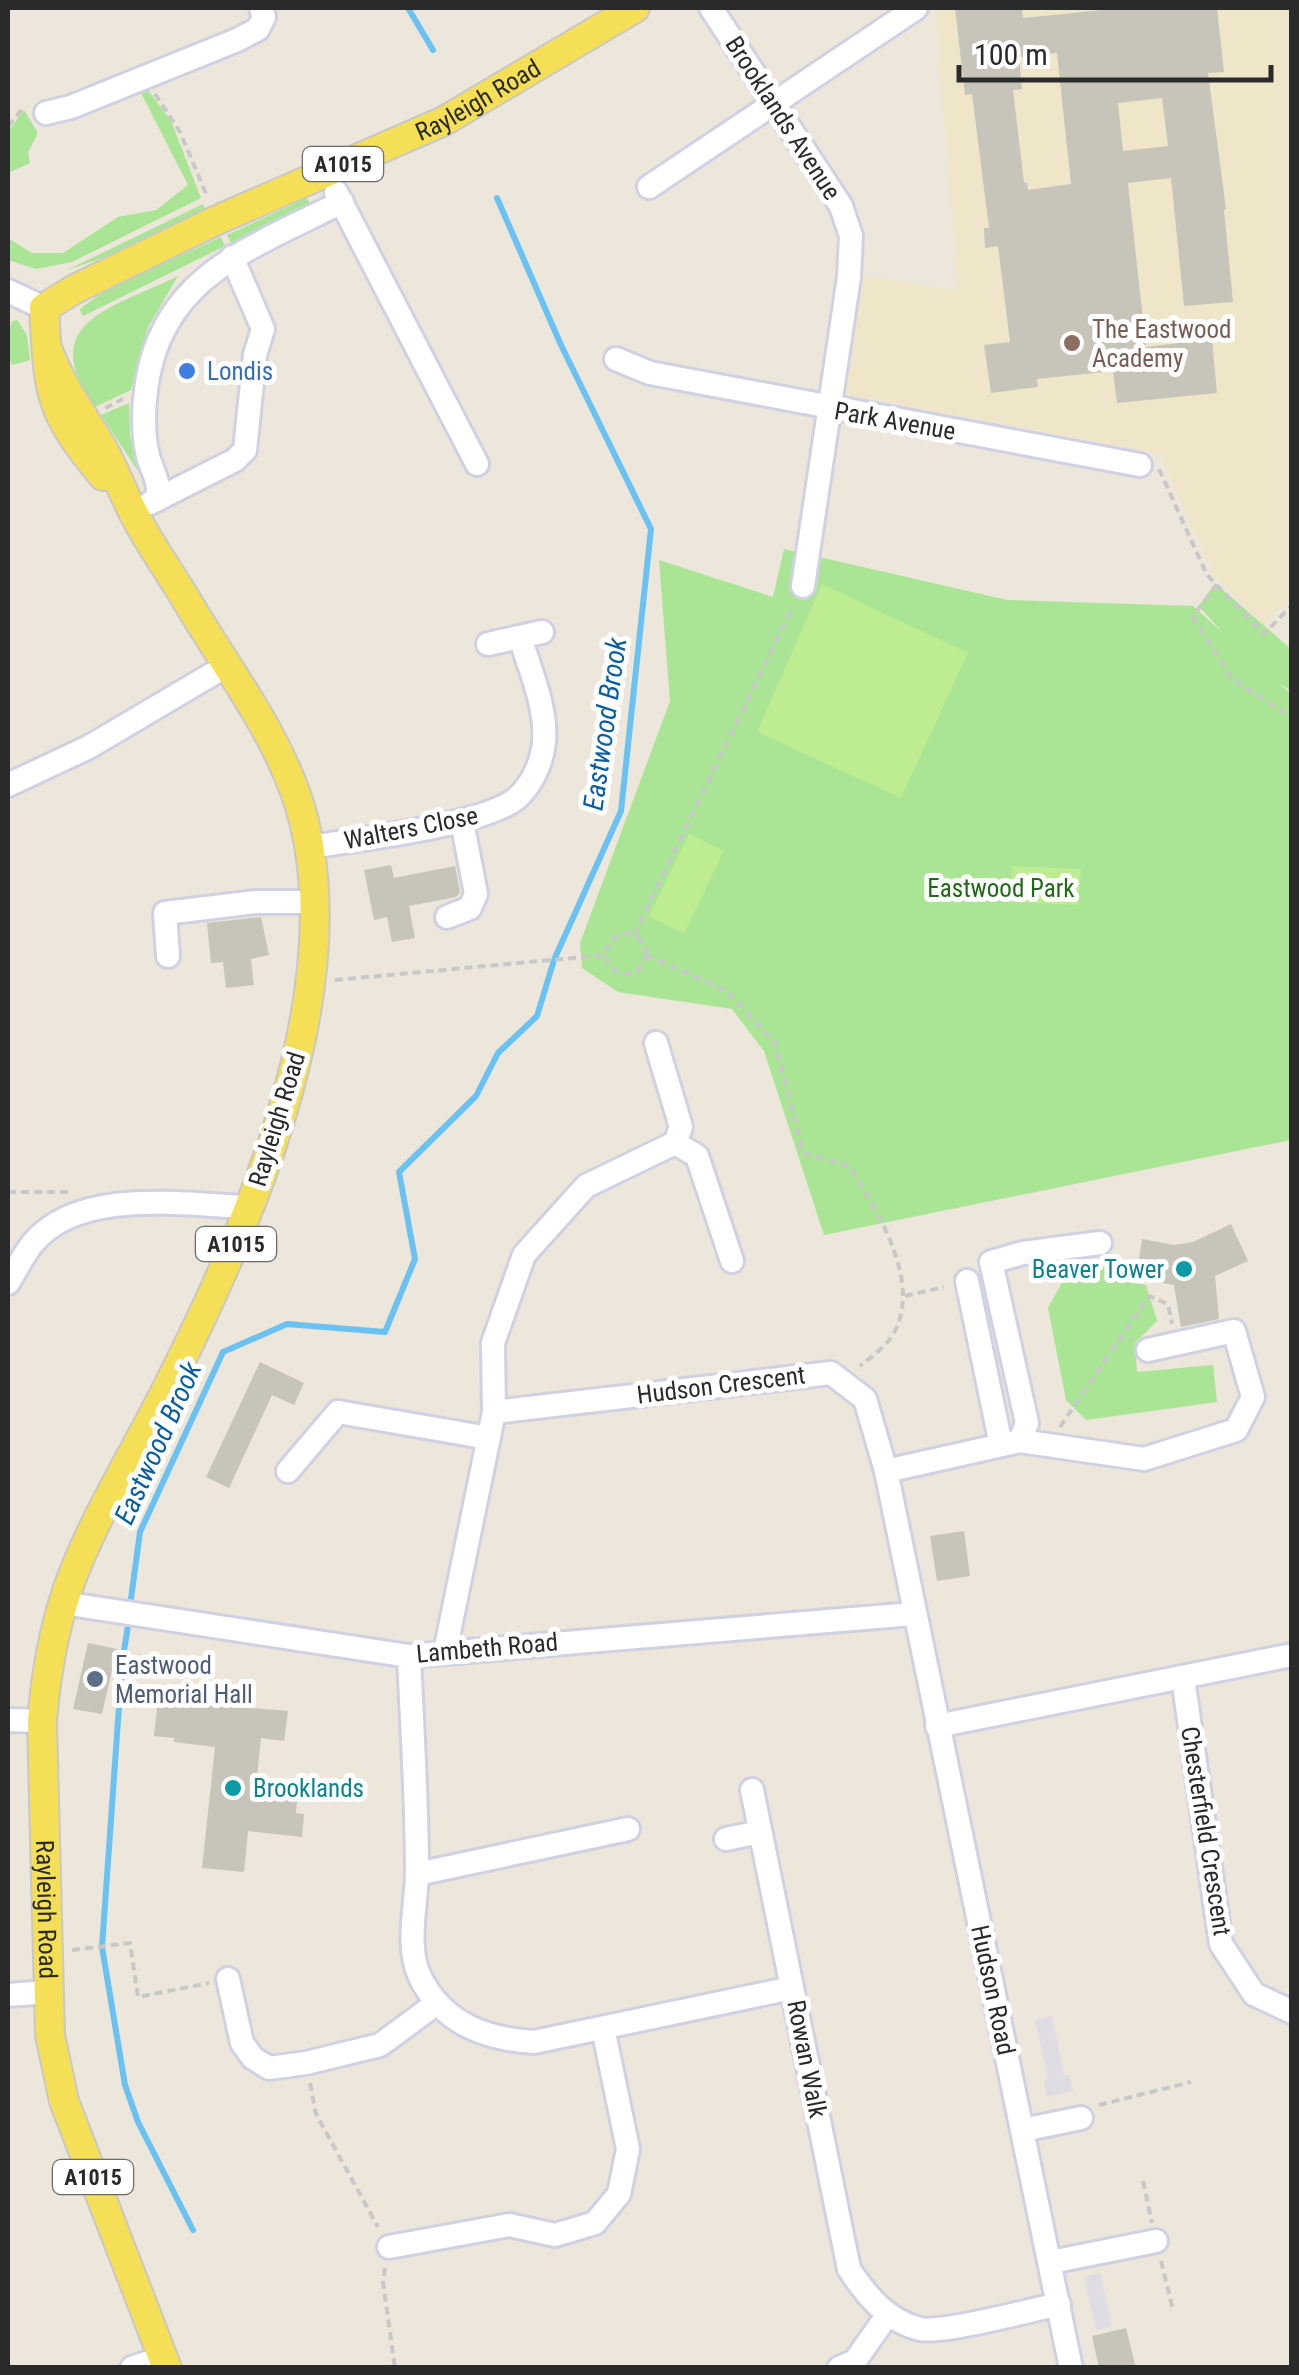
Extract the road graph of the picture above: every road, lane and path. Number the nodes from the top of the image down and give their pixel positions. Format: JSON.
{"nodes":[{"id":1,"x":261,"y":8,"type":"edge"},
{"id":2,"x":635,"y":8,"type":"edge"},
{"id":3,"x":711,"y":8,"type":"edge"},
{"id":4,"x":916,"y":8,"type":"edge"},
{"id":5,"x":146,"y":76,"type":"junction"},
{"id":6,"x":774,"y":102,"type":"junction"},
{"id":7,"x":46,"y":113,"type":"dead end"},
{"id":8,"x":324,"y":172,"type":"junction"},
{"id":9,"x":648,"y":187,"type":"dead end"},
{"id":10,"x":208,"y":199,"type":"dead end"},
{"id":11,"x":342,"y":202,"type":"junction"},
{"id":12,"x":232,"y":257,"type":"junction"},
{"id":13,"x":8,"y":292,"type":"edge"},
{"id":14,"x":44,"y":308,"type":"junction"},
{"id":15,"x":616,"y":359,"type":"dead end"},
{"id":16,"x":132,"y":394,"type":"dead end"},
{"id":17,"x":830,"y":409,"type":"junction"},
{"id":18,"x":95,"y":413,"type":"dead end"},
{"id":19,"x":478,"y":464,"type":"dead end"},
{"id":20,"x":1140,"y":466,"type":"joint"},
{"id":21,"x":144,"y":506,"type":"junction"},
{"id":22,"x":803,"y":586,"type":"joint"},
{"id":23,"x":1217,"y":586,"type":"junction"},
{"id":24,"x":1292,"y":604,"type":"edge"},
{"id":25,"x":488,"y":644,"type":"dead end"},
{"id":26,"x":226,"y":666,"type":"junction"},
{"id":27,"x":1292,"y":718,"type":"edge"},
{"id":28,"x":8,"y":786,"type":"edge"},
{"id":29,"x":462,"y":821,"type":"junction"},
{"id":30,"x":309,"y":846,"type":"junction"},
{"id":31,"x":314,"y":902,"type":"junction"},
{"id":32,"x":447,"y":917,"type":"dead end"},
{"id":33,"x":634,"y":935,"type":"junction"},
{"id":34,"x":646,"y":955,"type":"junction"},
{"id":35,"x":168,"y":956,"type":"dead end"},
{"id":36,"x":606,"y":956,"type":"junction"},
{"id":37,"x":310,"y":982,"type":"junction"},
{"id":38,"x":656,"y":1043,"type":"dead end"},
{"id":39,"x":675,"y":1144,"type":"junction"},
{"id":40,"x":250,"y":1207,"type":"junction"},
{"id":41,"x":1100,"y":1242,"type":"dead end"},
{"id":42,"x":732,"y":1261,"type":"dead end"},
{"id":43,"x":966,"y":1282,"type":"dead end"},
{"id":44,"x":8,"y":1284,"type":"edge"},
{"id":45,"x":1176,"y":1344,"type":"junction"},
{"id":46,"x":1148,"y":1350,"type":"dead end"},
{"id":47,"x":843,"y":1382,"type":"junction"},
{"id":48,"x":494,"y":1412,"type":"junction"},
{"id":49,"x":489,"y":1438,"type":"junction"},
{"id":50,"x":1011,"y":1443,"type":"junction"},
{"id":51,"x":1047,"y":1445,"type":"junction"},
{"id":52,"x":288,"y":1470,"type":"dead end"},
{"id":53,"x":886,"y":1471,"type":"junction"},
{"id":54,"x":63,"y":1603,"type":"junction"},
{"id":55,"x":913,"y":1614,"type":"junction"},
{"id":56,"x":446,"y":1652,"type":"junction"},
{"id":57,"x":1292,"y":1655,"type":"edge"},
{"id":58,"x":409,"y":1656,"type":"junction"},
{"id":59,"x":1183,"y":1678,"type":"junction"},
{"id":60,"x":8,"y":1720,"type":"edge"},
{"id":61,"x":42,"y":1721,"type":"junction"},
{"id":62,"x":937,"y":1726,"type":"junction"},
{"id":63,"x":752,"y":1790,"type":"dead end"},
{"id":64,"x":595,"y":1809,"type":"dead end"},
{"id":65,"x":628,"y":1829,"type":"dead end"},
{"id":66,"x":760,"y":1832,"type":"junction"},
{"id":67,"x":599,"y":1834,"type":"junction"},
{"id":68,"x":726,"y":1839,"type":"dead end"},
{"id":69,"x":418,"y":1874,"type":"junction"},
{"id":70,"x":90,"y":1949,"type":"dead end"},
{"id":71,"x":228,"y":1980,"type":"joint"},
{"id":72,"x":792,"y":1988,"type":"junction"},
{"id":73,"x":48,"y":1992,"type":"junction"},
{"id":74,"x":8,"y":1995,"type":"edge"},
{"id":75,"x":437,"y":2003,"type":"junction"},
{"id":76,"x":1292,"y":2012,"type":"edge"},
{"id":77,"x":603,"y":2028,"type":"junction"},
{"id":78,"x":306,"y":2064,"type":"junction"},
{"id":79,"x":1191,"y":2082,"type":"dead end"},
{"id":80,"x":1082,"y":2118,"type":"joint"},
{"id":81,"x":1023,"y":2130,"type":"junction"},
{"id":82,"x":1156,"y":2240,"type":"dead end"},
{"id":83,"x":389,"y":2247,"type":"junction"},
{"id":84,"x":1051,"y":2262,"type":"junction"},
{"id":85,"x":1059,"y":2304,"type":"junction"},
{"id":86,"x":888,"y":2314,"type":"junction"},
{"id":87,"x":165,"y":2362,"type":"edge"},
{"id":88,"x":132,"y":2368,"type":"edge"},
{"id":89,"x":395,"y":2368,"type":"edge"},
{"id":90,"x":839,"y":2368,"type":"edge"},
{"id":91,"x":1071,"y":2368,"type":"edge"}],
"edges":[{"from":1,"to":5,"type":"street"},
{"from":2,"to":8,"type":"main road","name":"Rayleigh Road","number":"A1015"},
{"from":3,"to":6,"type":"street","name":"Brooklands Avenue"},
{"from":4,"to":6,"type":"street"},
{"from":5,"to":7,"type":"street"},
{"from":5,"to":10,"type":"path"},
{"from":6,"to":9,"type":"street"},
{"from":6,"to":17,"type":"street","name":"Brooklands Avenue"},
{"from":8,"to":11,"type":"street"},
{"from":8,"to":14,"type":"main road","name":"Rayleigh Road","number":"A1015"},
{"from":11,"to":12,"type":"street"},
{"from":11,"to":19,"type":"street"},
{"from":12,"to":21,"type":"street"},
{"from":12,"to":21,"type":"street"},
{"from":13,"to":14,"type":"street"},
{"from":14,"to":21,"type":"main road","name":"Rayleigh Road","number":"A1015"},
{"from":15,"to":17,"type":"street","name":"Park Avenue"},
{"from":16,"to":18,"type":"path"},
{"from":17,"to":20,"type":"street","name":"Park Avenue"},
{"from":17,"to":22,"type":"street","name":"Brooklands Avenue"},
{"from":20,"to":23,"type":"path"},
{"from":21,"to":26,"type":"main road","name":"Rayleigh Road","number":"A1015"},
{"from":22,"to":33,"type":"path"},
{"from":23,"to":24,"type":"path"},
{"from":23,"to":27,"type":"path"},
{"from":25,"to":29,"type":"street","name":"Walters Close"},
{"from":26,"to":28,"type":"street"},
{"from":26,"to":30,"type":"main road","name":"Rayleigh Road","number":"A1015"},
{"from":29,"to":30,"type":"street","name":"Walters Close"},
{"from":29,"to":32,"type":"street"},
{"from":30,"to":31,"type":"main road","name":"Rayleigh Road","number":"A1015"},
{"from":31,"to":35,"type":"street"},
{"from":31,"to":37,"type":"main road","name":"Rayleigh Road","number":"A1015"},
{"from":33,"to":34,"type":"path"},
{"from":33,"to":36,"type":"path"},
{"from":34,"to":36,"type":"path"},
{"from":34,"to":47,"type":"path"},
{"from":36,"to":37,"type":"path"},
{"from":37,"to":40,"type":"main road","name":"Rayleigh Road","number":"A1015"},
{"from":38,"to":39,"type":"street"},
{"from":39,"to":42,"type":"street"},
{"from":39,"to":48,"type":"street"},
{"from":40,"to":44,"type":"street"},
{"from":40,"to":54,"type":"main road","name":"Rayleigh Road","number":"A1015"},
{"from":41,"to":50,"type":"street"},
{"from":43,"to":50,"type":"street"},
{"from":45,"to":46,"type":"street"},
{"from":45,"to":51,"type":"path"},
{"from":45,"to":51,"type":"street"},
{"from":47,"to":48,"type":"street","name":"Hudson Crescent"},
{"from":47,"to":53,"type":"street","name":"Hudson Crescent"},
{"from":48,"to":49,"type":"street"},
{"from":49,"to":52,"type":"street"},
{"from":49,"to":56,"type":"street"},
{"from":50,"to":51,"type":"street"},
{"from":50,"to":53,"type":"street"},
{"from":53,"to":55,"type":"street","name":"Hudson Crescent"},
{"from":54,"to":58,"type":"street","name":"Lambeth Road"},
{"from":54,"to":61,"type":"main road","name":"Rayleigh Road","number":"A1015"},
{"from":55,"to":56,"type":"street","name":"Lambeth Road"},
{"from":55,"to":62,"type":"street","name":"Hudson Road"},
{"from":56,"to":58,"type":"street","name":"Lambeth Road"},
{"from":57,"to":59,"type":"street"},
{"from":58,"to":69,"type":"street"},
{"from":59,"to":62,"type":"street"},
{"from":59,"to":76,"type":"street","name":"Chesterfield Crescent"},
{"from":60,"to":61,"type":"street"},
{"from":61,"to":73,"type":"main road","name":"Rayleigh Road","number":"A1015"},
{"from":62,"to":81,"type":"street","name":"Hudson Road"},
{"from":63,"to":66,"type":"street","name":"Rowan Walk"},
{"from":64,"to":67,"type":"street"},
{"from":65,"to":67,"type":"street"},
{"from":66,"to":68,"type":"street"},
{"from":66,"to":72,"type":"street","name":"Rowan Walk"},
{"from":67,"to":69,"type":"street"},
{"from":69,"to":75,"type":"street"},
{"from":70,"to":71,"type":"path"},
{"from":71,"to":78,"type":"street"},
{"from":72,"to":77,"type":"street"},
{"from":72,"to":86,"type":"street","name":"Rowan Walk"},
{"from":73,"to":74,"type":"street"},
{"from":73,"to":87,"type":"main road","name":"Rayleigh Road","number":"A1015"},
{"from":75,"to":77,"type":"street"},
{"from":75,"to":78,"type":"street"},
{"from":77,"to":83,"type":"street"},
{"from":78,"to":83,"type":"path"},
{"from":79,"to":80,"type":"path"},
{"from":80,"to":81,"type":"street"},
{"from":81,"to":84,"type":"street","name":"Hudson Road"},
{"from":82,"to":84,"type":"street"},
{"from":83,"to":89,"type":"path"},
{"from":84,"to":85,"type":"street","name":"Hudson Road"},
{"from":85,"to":86,"type":"street"},
{"from":85,"to":91,"type":"street","name":"Hudson Road"},
{"from":86,"to":90,"type":"street"},
{"from":87,"to":88,"type":"street"}]}
